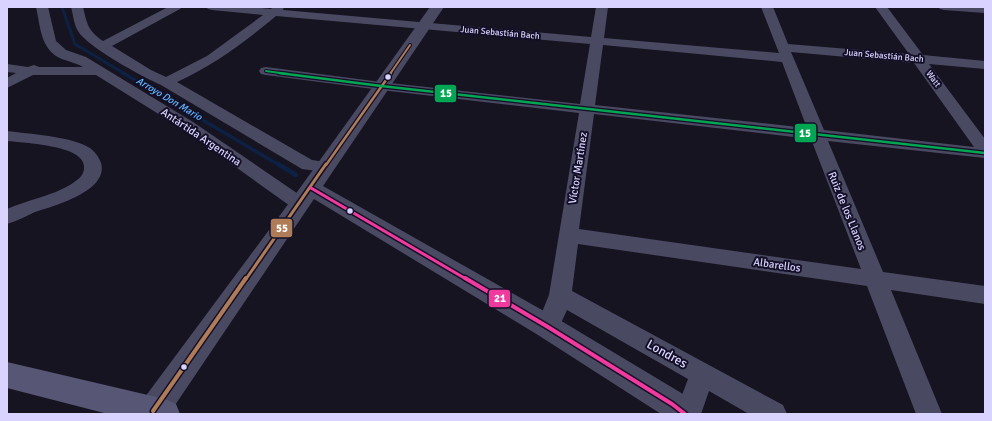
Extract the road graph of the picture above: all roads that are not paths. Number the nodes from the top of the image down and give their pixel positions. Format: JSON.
{"nodes":[{"id":1,"x":42,"y":7,"type":"edge"},
{"id":2,"x":77,"y":7,"type":"edge"},
{"id":3,"x":176,"y":7,"type":"edge"},
{"id":4,"x":212,"y":7,"type":"edge"},
{"id":5,"x":437,"y":7,"type":"edge"},
{"id":6,"x":602,"y":7,"type":"edge"},
{"id":7,"x":767,"y":7,"type":"edge"},
{"id":8,"x":881,"y":7,"type":"edge"},
{"id":9,"x":944,"y":7,"type":"edge"},
{"id":10,"x":278,"y":9,"type":"edge"},
{"id":11,"x":985,"y":10,"type":"edge"},
{"id":12,"x":424,"y":26,"type":"junction"},
{"id":13,"x":597,"y":41,"type":"junction"},
{"id":14,"x":102,"y":46,"type":"junction"},
{"id":15,"x":61,"y":53,"type":"junction"},
{"id":16,"x":785,"y":53,"type":"junction"},
{"id":17,"x":918,"y":59,"type":"junction"},
{"id":18,"x":985,"y":65,"type":"edge"},
{"id":19,"x":7,"y":68,"type":"edge"},
{"id":20,"x":266,"y":70,"type":"dead end"},
{"id":21,"x":30,"y":71,"type":"junction"},
{"id":22,"x":98,"y":71,"type":"junction"},
{"id":23,"x":166,"y":82,"type":"junction"},
{"id":24,"x":7,"y":84,"type":"edge"},
{"id":25,"x":380,"y":86,"type":"junction"},
{"id":26,"x":587,"y":108,"type":"junction"},
{"id":27,"x":817,"y":133,"type":"junction"},
{"id":28,"x":7,"y":136,"type":"edge"},
{"id":29,"x":985,"y":152,"type":"edge"},
{"id":30,"x":312,"y":186,"type":"junction"},
{"id":31,"x":7,"y":217,"type":"edge"},
{"id":32,"x":568,"y":235,"type":"junction"},
{"id":33,"x":874,"y":279,"type":"junction"},
{"id":34,"x":560,"y":295,"type":"junction"},
{"id":35,"x":985,"y":295,"type":"edge"},
{"id":36,"x":548,"y":327,"type":"junction"},
{"id":37,"x":702,"y":374,"type":"junction"},
{"id":38,"x":7,"y":375,"type":"edge"},
{"id":39,"x":159,"y":413,"type":"edge"},
{"id":40,"x":686,"y":414,"type":"edge"},
{"id":41,"x":774,"y":414,"type":"edge"},
{"id":42,"x":929,"y":414,"type":"edge"}],
"edges":[{"from":1,"to":15,"type":"street"},
{"from":2,"to":14,"type":"street","name":"Antártida Argentina"},
{"from":3,"to":14,"type":"street"},
{"from":4,"to":10,"type":"street","name":"Juan Sebastián Bach"},
{"from":5,"to":12,"type":"street"},
{"from":6,"to":13,"type":"street","name":"Víctor Martínez"},
{"from":7,"to":16,"type":"street","name":"Ruiz de los Llanos"},
{"from":8,"to":17,"type":"street","name":"Watt"},
{"from":9,"to":11,"type":"street"},
{"from":10,"to":12,"type":"street","name":"Juan Sebastián Bach"},
{"from":10,"to":23,"type":"street"},
{"from":12,"to":13,"type":"street","name":"Juan Sebastián Bach"},
{"from":12,"to":25,"type":"street"},
{"from":13,"to":16,"type":"street","name":"Juan Sebastián Bach"},
{"from":13,"to":26,"type":"street","name":"Víctor Martínez"},
{"from":14,"to":23,"type":"street","name":"Antártida Argentina"},
{"from":15,"to":21,"type":"street"},
{"from":15,"to":22,"type":"street","name":"Antártida Argentina"},
{"from":16,"to":17,"type":"street","name":"Juan Sebastián Bach"},
{"from":16,"to":27,"type":"street","name":"Ruiz de los Llanos"},
{"from":17,"to":18,"type":"street","name":"Juan Sebastián Bach"},
{"from":17,"to":29,"type":"street","name":"Watt"},
{"from":19,"to":21,"type":"street"},
{"from":20,"to":25,"type":"street"},
{"from":21,"to":22,"type":"street"},
{"from":21,"to":24,"type":"street"},
{"from":22,"to":30,"type":"street","name":"Antártida Argentina"},
{"from":23,"to":30,"type":"street","name":"Antártida Argentina"},
{"from":25,"to":26,"type":"street"},
{"from":25,"to":30,"type":"street"},
{"from":26,"to":27,"type":"street"},
{"from":26,"to":32,"type":"street","name":"Víctor Martínez"},
{"from":27,"to":29,"type":"street"},
{"from":27,"to":33,"type":"street","name":"Ruiz de los Llanos"},
{"from":28,"to":31,"type":"street"},
{"from":30,"to":36,"type":"street","name":"Antártida Argentina"},
{"from":30,"to":39,"type":"street"},
{"from":32,"to":33,"type":"street","name":"Albarellos"},
{"from":32,"to":34,"type":"street","name":"Víctor Martínez"},
{"from":33,"to":35,"type":"street","name":"Albarellos"},
{"from":33,"to":42,"type":"street","name":"Ruiz de los Llanos"},
{"from":34,"to":36,"type":"street","name":"Víctor Martínez"},
{"from":34,"to":37,"type":"street","name":"Londres"},
{"from":36,"to":40,"type":"street","name":"Antártida Argentina"},
{"from":37,"to":40,"type":"street"},
{"from":37,"to":41,"type":"street","name":"Londres"},
{"from":38,"to":39,"type":"main road"}]}
